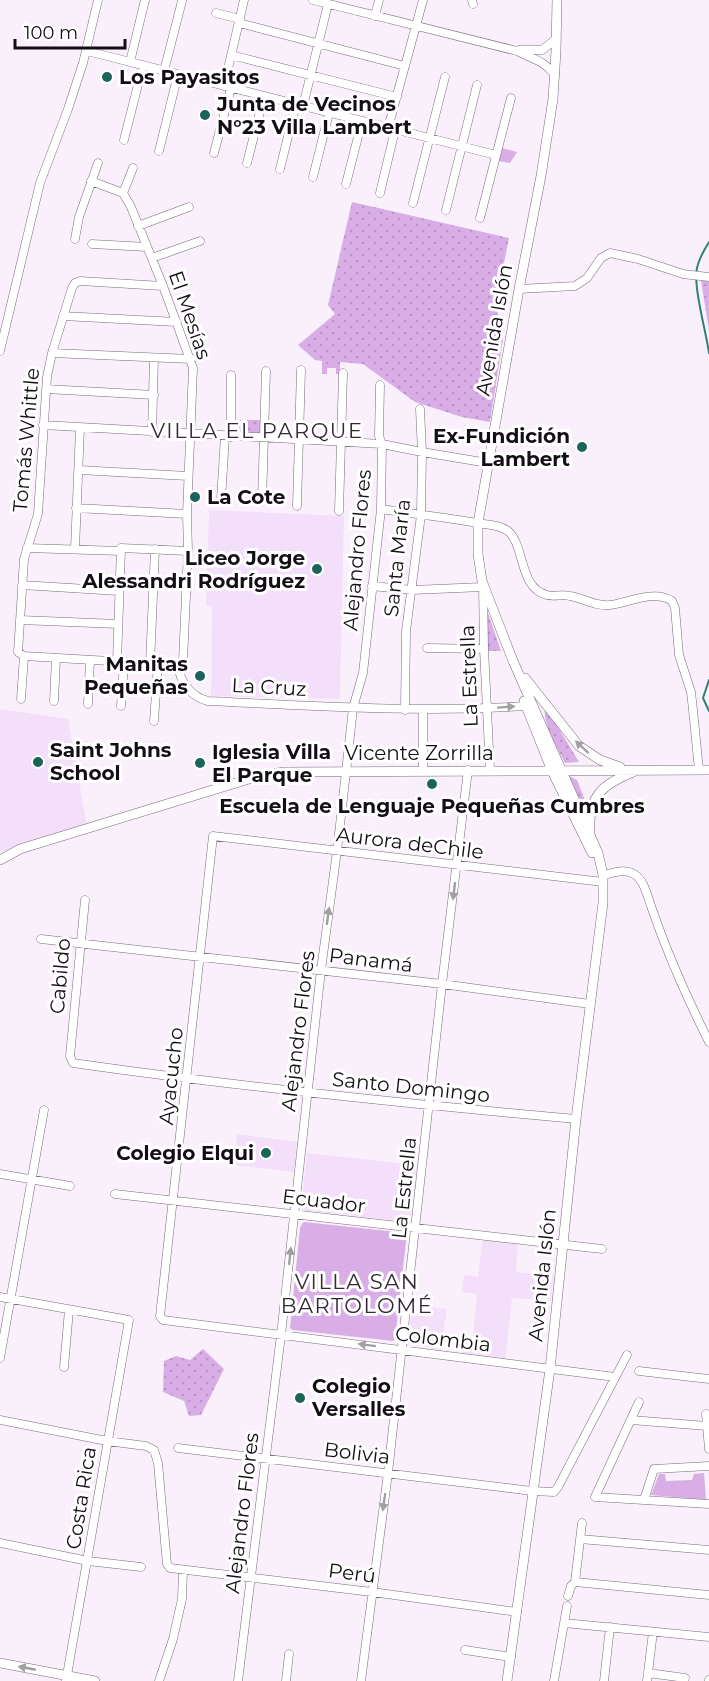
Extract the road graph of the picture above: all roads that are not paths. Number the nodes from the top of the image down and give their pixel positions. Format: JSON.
{"nodes":[{"id":1,"x":98,"y":0,"type":"edge"},
{"id":2,"x":145,"y":0,"type":"edge"},
{"id":3,"x":244,"y":0,"type":"edge"},
{"id":4,"x":315,"y":0,"type":"edge"},
{"id":5,"x":379,"y":0,"type":"edge"},
{"id":6,"x":423,"y":0,"type":"edge"},
{"id":7,"x":556,"y":0,"type":"edge"},
{"id":8,"x":182,"y":1,"type":"edge"},
{"id":9,"x":328,"y":4,"type":"junction"},
{"id":10,"x":347,"y":4,"type":"edge"},
{"id":11,"x":216,"y":13,"type":"dead end"},
{"id":12,"x":375,"y":16,"type":"junction"},
{"id":13,"x":239,"y":21,"type":"junction"},
{"id":14,"x":416,"y":26,"type":"junction"},
{"id":15,"x":556,"y":39,"type":"junction"},
{"id":16,"x":318,"y":44,"type":"junction"},
{"id":17,"x":87,"y":51,"type":"junction"},
{"id":18,"x":517,"y":51,"type":"junction"},
{"id":19,"x":231,"y":55,"type":"junction"},
{"id":20,"x":130,"y":62,"type":"junction"},
{"id":21,"x":143,"y":65,"type":"junction"},
{"id":22,"x":405,"y":66,"type":"junction"},
{"id":23,"x":164,"y":71,"type":"junction"},
{"id":24,"x":178,"y":74,"type":"junction"},
{"id":25,"x":311,"y":75,"type":"junction"},
{"id":26,"x":555,"y":75,"type":"junction"},
{"id":27,"x":445,"y":77,"type":"dead end"},
{"id":28,"x":477,"y":85,"type":"dead end"},
{"id":29,"x":227,"y":87,"type":"junction"},
{"id":30,"x":264,"y":96,"type":"junction"},
{"id":31,"x":397,"y":97,"type":"junction"},
{"id":32,"x":511,"y":98,"type":"dead end"},
{"id":33,"x":299,"y":105,"type":"junction"},
{"id":34,"x":329,"y":112,"type":"junction"},
{"id":35,"x":362,"y":121,"type":"junction"},
{"id":36,"x":392,"y":129,"type":"junction"},
{"id":37,"x":429,"y":138,"type":"junction"},
{"id":38,"x":124,"y":140,"type":"dead end"},
{"id":39,"x":462,"y":146,"type":"junction"},
{"id":40,"x":159,"y":151,"type":"dead end"},
{"id":41,"x":214,"y":153,"type":"dead end"},
{"id":42,"x":496,"y":155,"type":"junction"},
{"id":43,"x":98,"y":163,"type":"dead end"},
{"id":44,"x":247,"y":163,"type":"dead end"},
{"id":45,"x":133,"y":168,"type":"dead end"},
{"id":46,"x":280,"y":169,"type":"dead end"},
{"id":47,"x":312,"y":177,"type":"dead end"},
{"id":48,"x":91,"y":181,"type":"junction"},
{"id":49,"x":346,"y":184,"type":"dead end"},
{"id":50,"x":123,"y":193,"type":"junction"},
{"id":51,"x":380,"y":193,"type":"dead end"},
{"id":52,"x":413,"y":203,"type":"dead end"},
{"id":53,"x":189,"y":207,"type":"dead end"},
{"id":54,"x":446,"y":210,"type":"dead end"},
{"id":55,"x":480,"y":218,"type":"dead end"},
{"id":56,"x":138,"y":226,"type":"junction"},
{"id":57,"x":75,"y":239,"type":"dead end"},
{"id":58,"x":200,"y":241,"type":"dead end"},
{"id":59,"x":92,"y":244,"type":"dead end"},
{"id":60,"x":147,"y":247,"type":"junction"},
{"id":61,"x":152,"y":258,"type":"junction"},
{"id":62,"x":709,"y":278,"type":"edge"},
{"id":63,"x":163,"y":286,"type":"junction"},
{"id":64,"x":519,"y":289,"type":"junction"},
{"id":65,"x":63,"y":316,"type":"junction"},
{"id":66,"x":177,"y":322,"type":"junction"},
{"id":67,"x":0,"y":351,"type":"edge"},
{"id":68,"x":52,"y":352,"type":"junction"},
{"id":69,"x":154,"y":358,"type":"junction"},
{"id":70,"x":191,"y":359,"type":"junction"},
{"id":71,"x":301,"y":370,"type":"dead end"},
{"id":72,"x":266,"y":371,"type":"dead end"},
{"id":73,"x":343,"y":373,"type":"dead end"},
{"id":74,"x":231,"y":375,"type":"dead end"},
{"id":75,"x":380,"y":385,"type":"dead end"},
{"id":76,"x":46,"y":389,"type":"junction"},
{"id":77,"x":154,"y":395,"type":"junction"},
{"id":78,"x":420,"y":409,"type":"dead end"},
{"id":79,"x":43,"y":425,"type":"junction"},
{"id":80,"x":80,"y":428,"type":"junction"},
{"id":81,"x":152,"y":432,"type":"junction"},
{"id":82,"x":191,"y":434,"type":"junction"},
{"id":83,"x":228,"y":436,"type":"junction"},
{"id":84,"x":266,"y":438,"type":"junction"},
{"id":85,"x":300,"y":439,"type":"junction"},
{"id":86,"x":342,"y":441,"type":"junction"},
{"id":87,"x":382,"y":444,"type":"junction"},
{"id":88,"x":422,"y":452,"type":"junction"},
{"id":89,"x":488,"y":463,"type":"junction"},
{"id":90,"x":79,"y":470,"type":"junction"},
{"id":91,"x":188,"y":476,"type":"junction"},
{"id":92,"x":222,"y":500,"type":"dead end"},
{"id":93,"x":262,"y":501,"type":"dead end"},
{"id":94,"x":297,"y":506,"type":"dead end"},
{"id":95,"x":76,"y":508,"type":"junction"},
{"id":96,"x":381,"y":509,"type":"junction"},
{"id":97,"x":339,"y":511,"type":"dead end"},
{"id":98,"x":187,"y":514,"type":"junction"},
{"id":99,"x":421,"y":515,"type":"junction"},
{"id":100,"x":478,"y":523,"type":"junction"},
{"id":101,"x":27,"y":548,"type":"junction"},
{"id":102,"x":75,"y":549,"type":"junction"},
{"id":103,"x":154,"y":549,"type":"junction"},
{"id":104,"x":121,"y":550,"type":"junction"},
{"id":105,"x":188,"y":551,"type":"junction"},
{"id":106,"x":482,"y":584,"type":"junction"},
{"id":107,"x":22,"y":585,"type":"junction"},
{"id":108,"x":372,"y":586,"type":"junction"},
{"id":109,"x":412,"y":590,"type":"junction"},
{"id":110,"x":119,"y":591,"type":"junction"},
{"id":111,"x":20,"y":620,"type":"junction"},
{"id":112,"x":118,"y":624,"type":"junction"},
{"id":113,"x":427,"y":648,"type":"dead end"},
{"id":114,"x":484,"y":650,"type":"junction"},
{"id":115,"x":24,"y":656,"type":"junction"},
{"id":116,"x":56,"y":658,"type":"junction"},
{"id":117,"x":90,"y":660,"type":"junction"},
{"id":118,"x":513,"y":661,"type":"junction"},
{"id":119,"x":120,"y":663,"type":"junction"},
{"id":120,"x":154,"y":664,"type":"junction"},
{"id":121,"x":178,"y":665,"type":"junction"},
{"id":122,"x":21,"y":699,"type":"dead end"},
{"id":123,"x":54,"y":701,"type":"dead end"},
{"id":124,"x":528,"y":703,"type":"junction"},
{"id":125,"x":88,"y":704,"type":"dead end"},
{"id":126,"x":121,"y":706,"type":"dead end"},
{"id":127,"x":353,"y":708,"type":"junction"},
{"id":128,"x":486,"y":709,"type":"junction"},
{"id":129,"x":405,"y":710,"type":"junction"},
{"id":130,"x":423,"y":710,"type":"junction"},
{"id":131,"x":154,"y":721,"type":"dead end"},
{"id":132,"x":468,"y":770,"type":"junction"},
{"id":133,"x":637,"y":770,"type":"junction"},
{"id":134,"x":704,"y":770,"type":"edge"},
{"id":135,"x":423,"y":771,"type":"junction"},
{"id":136,"x":490,"y":771,"type":"junction"},
{"id":137,"x":556,"y":771,"type":"junction"},
{"id":138,"x":346,"y":772,"type":"junction"},
{"id":139,"x":213,"y":836,"type":"joint"},
{"id":140,"x":591,"y":836,"type":"junction"},
{"id":141,"x":337,"y":851,"type":"junction"},
{"id":142,"x":0,"y":860,"type":"edge"},
{"id":143,"x":458,"y":865,"type":"junction"},
{"id":144,"x":602,"y":877,"type":"junction"},
{"id":145,"x":85,"y":900,"type":"dead end"},
{"id":146,"x":41,"y":939,"type":"dead end"},
{"id":147,"x":80,"y":944,"type":"junction"},
{"id":148,"x":200,"y":957,"type":"junction"},
{"id":149,"x":321,"y":970,"type":"junction"},
{"id":150,"x":442,"y":984,"type":"junction"},
{"id":151,"x":590,"y":1004,"type":"junction"},
{"id":152,"x":709,"y":1042,"type":"edge"},
{"id":153,"x":70,"y":1056,"type":"joint"},
{"id":154,"x":187,"y":1079,"type":"junction"},
{"id":155,"x":307,"y":1092,"type":"junction"},
{"id":156,"x":429,"y":1106,"type":"junction"},
{"id":157,"x":44,"y":1110,"type":"dead end"},
{"id":158,"x":576,"y":1119,"type":"junction"},
{"id":159,"x":0,"y":1174,"type":"edge"},
{"id":160,"x":32,"y":1180,"type":"junction"},
{"id":161,"x":70,"y":1186,"type":"dead end"},
{"id":162,"x":115,"y":1194,"type":"dead end"},
{"id":163,"x":174,"y":1201,"type":"junction"},
{"id":164,"x":294,"y":1215,"type":"junction"},
{"id":165,"x":416,"y":1228,"type":"junction"},
{"id":166,"x":563,"y":1245,"type":"junction"},
{"id":167,"x":602,"y":1249,"type":"dead end"},
{"id":168,"x":0,"y":1297,"type":"edge"},
{"id":169,"x":10,"y":1299,"type":"junction"},
{"id":170,"x":69,"y":1310,"type":"junction"},
{"id":171,"x":161,"y":1319,"type":"joint"},
{"id":172,"x":281,"y":1335,"type":"junction"},
{"id":173,"x":402,"y":1350,"type":"junction"},
{"id":174,"x":627,"y":1355,"type":"dead end"},
{"id":175,"x":0,"y":1358,"type":"edge"},
{"id":176,"x":64,"y":1367,"type":"dead end"},
{"id":177,"x":550,"y":1370,"type":"junction"},
{"id":178,"x":639,"y":1371,"type":"dead end"},
{"id":179,"x":615,"y":1377,"type":"junction"},
{"id":180,"x":709,"y":1380,"type":"edge"},
{"id":181,"x":639,"y":1402,"type":"dead end"},
{"id":182,"x":706,"y":1414,"type":"dead end"},
{"id":183,"x":0,"y":1420,"type":"edge"},
{"id":184,"x":631,"y":1420,"type":"junction"},
{"id":185,"x":707,"y":1426,"type":"junction"},
{"id":186,"x":107,"y":1441,"type":"junction"},
{"id":187,"x":178,"y":1448,"type":"dead end"},
{"id":188,"x":709,"y":1449,"type":"edge"},
{"id":189,"x":265,"y":1459,"type":"junction"},
{"id":190,"x":709,"y":1466,"type":"edge"},
{"id":191,"x":388,"y":1473,"type":"junction"},
{"id":192,"x":532,"y":1491,"type":"junction"},
{"id":193,"x":644,"y":1500,"type":"junction"},
{"id":194,"x":709,"y":1504,"type":"edge"},
{"id":195,"x":582,"y":1523,"type":"dead end"},
{"id":196,"x":580,"y":1539,"type":"junction"},
{"id":197,"x":0,"y":1543,"type":"edge"},
{"id":198,"x":709,"y":1550,"type":"edge"},
{"id":199,"x":88,"y":1561,"type":"junction"},
{"id":200,"x":141,"y":1567,"type":"dead end"},
{"id":201,"x":183,"y":1570,"type":"junction"},
{"id":202,"x":251,"y":1579,"type":"junction"},
{"id":203,"x":575,"y":1582,"type":"junction"},
{"id":204,"x":372,"y":1592,"type":"junction"},
{"id":205,"x":709,"y":1595,"type":"edge"},
{"id":206,"x":568,"y":1596,"type":"dead end"},
{"id":207,"x":567,"y":1605,"type":"dead end"},
{"id":208,"x":518,"y":1612,"type":"junction"},
{"id":209,"x":564,"y":1623,"type":"junction"},
{"id":210,"x":610,"y":1627,"type":"junction"},
{"id":211,"x":653,"y":1632,"type":"junction"},
{"id":212,"x":709,"y":1637,"type":"edge"},
{"id":213,"x":465,"y":1650,"type":"dead end"},
{"id":214,"x":289,"y":1654,"type":"dead end"},
{"id":215,"x":511,"y":1657,"type":"junction"},
{"id":216,"x":0,"y":1663,"type":"edge"},
{"id":217,"x":647,"y":1677,"type":"edge"},
{"id":218,"x":66,"y":1678,"type":"edge"},
{"id":219,"x":685,"y":1678,"type":"dead end"},
{"id":220,"x":95,"y":1681,"type":"edge"},
{"id":221,"x":159,"y":1681,"type":"edge"},
{"id":222,"x":238,"y":1681,"type":"edge"},
{"id":223,"x":286,"y":1681,"type":"edge"},
{"id":224,"x":361,"y":1681,"type":"edge"},
{"id":225,"x":507,"y":1681,"type":"edge"},
{"id":226,"x":554,"y":1681,"type":"edge"},
{"id":227,"x":604,"y":1681,"type":"edge"}],
"edges":[{"from":1,"to":17,"type":"street"},
{"from":2,"to":20,"type":"street"},
{"from":3,"to":13,"type":"street"},
{"from":4,"to":9,"type":"street"},
{"from":5,"to":12,"type":"street"},
{"from":6,"to":14,"type":"street"},
{"from":7,"to":15,"type":"main road","name":"Avenida Islón"},
{"from":8,"to":23,"type":"street"},
{"from":9,"to":10,"type":"street"},
{"from":9,"to":16,"type":"street"},
{"from":10,"to":12,"type":"street"},
{"from":11,"to":13,"type":"street"},
{"from":12,"to":14,"type":"street"},
{"from":13,"to":16,"type":"street"},
{"from":13,"to":19,"type":"street"},
{"from":14,"to":18,"type":"street"},
{"from":14,"to":22,"type":"street"},
{"from":15,"to":18,"type":"street"},
{"from":15,"to":26,"type":"main road","name":"Avenida Islón"},
{"from":16,"to":22,"type":"street"},
{"from":16,"to":25,"type":"street"},
{"from":17,"to":20,"type":"street"},
{"from":17,"to":67,"type":"street"},
{"from":18,"to":26,"type":"street"},
{"from":19,"to":25,"type":"street"},
{"from":19,"to":29,"type":"street"},
{"from":20,"to":21,"type":"street"},
{"from":21,"to":23,"type":"street"},
{"from":21,"to":38,"type":"street"},
{"from":22,"to":31,"type":"street"},
{"from":23,"to":24,"type":"street"},
{"from":24,"to":29,"type":"street"},
{"from":24,"to":40,"type":"street"},
{"from":25,"to":31,"type":"street"},
{"from":25,"to":33,"type":"street"},
{"from":26,"to":64,"type":"main road","name":"Avenida Islón"},
{"from":27,"to":37,"type":"street"},
{"from":28,"to":39,"type":"street"},
{"from":29,"to":30,"type":"street"},
{"from":29,"to":41,"type":"street"},
{"from":30,"to":33,"type":"street"},
{"from":30,"to":44,"type":"street"},
{"from":31,"to":36,"type":"street"},
{"from":32,"to":42,"type":"street"},
{"from":33,"to":34,"type":"street"},
{"from":33,"to":46,"type":"street"},
{"from":34,"to":35,"type":"street"},
{"from":34,"to":47,"type":"street"},
{"from":35,"to":36,"type":"street"},
{"from":35,"to":49,"type":"street"},
{"from":36,"to":37,"type":"street"},
{"from":36,"to":51,"type":"street"},
{"from":37,"to":39,"type":"street"},
{"from":37,"to":52,"type":"street"},
{"from":39,"to":42,"type":"street"},
{"from":39,"to":54,"type":"street"},
{"from":42,"to":55,"type":"street"},
{"from":43,"to":48,"type":"street"},
{"from":45,"to":50,"type":"street"},
{"from":48,"to":50,"type":"street"},
{"from":48,"to":57,"type":"street"},
{"from":50,"to":56,"type":"street","name":"El Mesías"},
{"from":53,"to":56,"type":"street"},
{"from":56,"to":60,"type":"street","name":"El Mesías"},
{"from":58,"to":61,"type":"street"},
{"from":59,"to":60,"type":"street"},
{"from":60,"to":61,"type":"street","name":"El Mesías"},
{"from":61,"to":63,"type":"street","name":"El Mesías"},
{"from":62,"to":64,"type":"street"},
{"from":63,"to":65,"type":"street","name":"Tomás Whittle"},
{"from":63,"to":66,"type":"street","name":"El Mesías"},
{"from":64,"to":89,"type":"main road","name":"Avenida Islón"},
{"from":65,"to":66,"type":"street"},
{"from":65,"to":68,"type":"street","name":"Tomás Whittle"},
{"from":66,"to":70,"type":"street","name":"El Mesías"},
{"from":68,"to":69,"type":"street"},
{"from":68,"to":76,"type":"street","name":"Tomás Whittle"},
{"from":69,"to":70,"type":"street"},
{"from":69,"to":77,"type":"street"},
{"from":70,"to":82,"type":"street","name":"El Mesías"},
{"from":71,"to":85,"type":"street"},
{"from":72,"to":84,"type":"street"},
{"from":73,"to":86,"type":"street"},
{"from":74,"to":83,"type":"street"},
{"from":75,"to":87,"type":"street","name":"Alejandro Flores"},
{"from":76,"to":77,"type":"street"},
{"from":76,"to":79,"type":"street","name":"Tomás Whittle"},
{"from":77,"to":81,"type":"street"},
{"from":78,"to":88,"type":"street","name":"Santa María"},
{"from":79,"to":80,"type":"street"},
{"from":79,"to":101,"type":"street","name":"Tomás Whittle"},
{"from":80,"to":81,"type":"street"},
{"from":80,"to":90,"type":"street"},
{"from":81,"to":82,"type":"street"},
{"from":82,"to":83,"type":"street"},
{"from":82,"to":91,"type":"street","name":"El Mesías"},
{"from":83,"to":84,"type":"street"},
{"from":83,"to":92,"type":"street"},
{"from":84,"to":85,"type":"street"},
{"from":84,"to":93,"type":"street"},
{"from":85,"to":86,"type":"street"},
{"from":85,"to":94,"type":"street"},
{"from":86,"to":87,"type":"street"},
{"from":86,"to":97,"type":"street"},
{"from":87,"to":88,"type":"street"},
{"from":87,"to":96,"type":"street","name":"Alejandro Flores"},
{"from":88,"to":89,"type":"street"},
{"from":88,"to":99,"type":"street","name":"Santa María"},
{"from":89,"to":100,"type":"main road","name":"Avenida Islón"},
{"from":90,"to":91,"type":"street"},
{"from":90,"to":95,"type":"street"},
{"from":91,"to":98,"type":"street","name":"El Mesías"},
{"from":95,"to":98,"type":"street"},
{"from":95,"to":102,"type":"street"},
{"from":96,"to":99,"type":"street"},
{"from":96,"to":108,"type":"street","name":"Alejandro Flores"},
{"from":98,"to":105,"type":"street","name":"El Mesías"},
{"from":99,"to":100,"type":"street"},
{"from":99,"to":109,"type":"street","name":"Santa María"},
{"from":100,"to":106,"type":"main road","name":"Avenida Islón"},
{"from":100,"to":134,"type":"street"},
{"from":101,"to":102,"type":"street"},
{"from":101,"to":107,"type":"street","name":"Tomás Whittle"},
{"from":102,"to":104,"type":"street"},
{"from":103,"to":104,"type":"street"},
{"from":103,"to":105,"type":"street"},
{"from":103,"to":120,"type":"street"},
{"from":104,"to":110,"type":"street"},
{"from":105,"to":121,"type":"street","name":"El Mesías"},
{"from":106,"to":109,"type":"street"},
{"from":106,"to":114,"type":"street","name":"La Estrella"},
{"from":106,"to":118,"type":"main road","name":"Avenida Islón"},
{"from":107,"to":110,"type":"street"},
{"from":107,"to":111,"type":"street","name":"Tomás Whittle"},
{"from":108,"to":109,"type":"street"},
{"from":108,"to":127,"type":"street","name":"Alejandro Flores"},
{"from":109,"to":129,"type":"street","name":"Santa María"},
{"from":110,"to":112,"type":"street"},
{"from":111,"to":112,"type":"street"},
{"from":111,"to":115,"type":"street","name":"Tomás Whittle"},
{"from":112,"to":119,"type":"street"},
{"from":113,"to":114,"type":"street"},
{"from":114,"to":128,"type":"street","name":"La Estrella"},
{"from":115,"to":116,"type":"street"},
{"from":115,"to":122,"type":"street"},
{"from":116,"to":117,"type":"street"},
{"from":116,"to":123,"type":"street"},
{"from":117,"to":119,"type":"street"},
{"from":117,"to":125,"type":"street"},
{"from":118,"to":124,"type":"main road","name":"Avenida Islón"},
{"from":133,"to":118,"type":"main road","one_way":true},
{"from":119,"to":120,"type":"street"},
{"from":119,"to":126,"type":"street"},
{"from":120,"to":121,"type":"street"},
{"from":120,"to":131,"type":"street"},
{"from":121,"to":127,"type":"street","name":"La Cruz"},
{"from":128,"to":124,"type":"street","name":"La Cruz","one_way":true},
{"from":124,"to":137,"type":"main road","name":"Avenida Islón"},
{"from":127,"to":129,"type":"street","name":"La Cruz"},
{"from":127,"to":138,"type":"street","name":"Alejandro Flores"},
{"from":128,"to":130,"type":"street","name":"La Cruz"},
{"from":128,"to":136,"type":"street","name":"La Estrella"},
{"from":129,"to":130,"type":"street","name":"La Cruz"},
{"from":130,"to":135,"type":"street"},
{"from":132,"to":135,"type":"main road","name":"Vicente Zorrilla"},
{"from":132,"to":136,"type":"main road","name":"Vicente Zorrilla"},
{"from":132,"to":143,"type":"street","name":"La Estrella"},
{"from":133,"to":134,"type":"main road","name":"Vicente Zorrilla"},
{"from":133,"to":137,"type":"main road","name":"Vicente Zorrilla"},
{"from":133,"to":140,"type":"main road"},
{"from":135,"to":138,"type":"main road","name":"Vicente Zorrilla"},
{"from":136,"to":137,"type":"main road","name":"Vicente Zorrilla"},
{"from":137,"to":140,"type":"main road","name":"Avenida Islón"},
{"from":137,"to":144,"type":"main road","name":"Avenida Islón"},
{"from":138,"to":141,"type":"street","name":"Alejandro Flores"},
{"from":138,"to":142,"type":"main road","name":"Vicente Zorrilla"},
{"from":139,"to":141,"type":"street","name":"Aurora deChile"},
{"from":139,"to":148,"type":"street","name":"Ayacucho"},
{"from":140,"to":144,"type":"main road","name":"Avenida Islón"},
{"from":141,"to":143,"type":"street","name":"Aurora deChile"},
{"from":149,"to":141,"type":"street","name":"Alejandro Flores","one_way":true},
{"from":143,"to":144,"type":"street","name":"Aurora deChile"},
{"from":143,"to":150,"type":"street","name":"La Estrella","one_way":true},
{"from":144,"to":151,"type":"main road","name":"Avenida Islón"},
{"from":144,"to":152,"type":"street","name":"Aurora deChile"},
{"from":145,"to":147,"type":"street","name":"Cabildo"},
{"from":146,"to":147,"type":"street","name":"Panamá"},
{"from":147,"to":148,"type":"street","name":"Panamá"},
{"from":147,"to":153,"type":"street","name":"Cabildo"},
{"from":148,"to":149,"type":"street","name":"Panamá"},
{"from":148,"to":154,"type":"street","name":"Ayacucho"},
{"from":149,"to":150,"type":"street","name":"Panamá"},
{"from":149,"to":155,"type":"street","name":"Alejandro Flores"},
{"from":150,"to":151,"type":"street","name":"Panamá"},
{"from":150,"to":156,"type":"street","name":"La Estrella"},
{"from":151,"to":158,"type":"main road","name":"Avenida Islón"},
{"from":153,"to":154,"type":"street","name":"Santo Domingo"},
{"from":154,"to":155,"type":"street","name":"Santo Domingo"},
{"from":154,"to":163,"type":"street","name":"Ayacucho"},
{"from":155,"to":156,"type":"street","name":"Santo Domingo"},
{"from":155,"to":164,"type":"street","name":"Alejandro Flores"},
{"from":156,"to":158,"type":"street","name":"Santo Domingo"},
{"from":156,"to":165,"type":"street","name":"La Estrella"},
{"from":157,"to":160,"type":"street"},
{"from":158,"to":166,"type":"main road","name":"Avenida Islón"},
{"from":159,"to":160,"type":"street"},
{"from":160,"to":161,"type":"street"},
{"from":160,"to":169,"type":"street"},
{"from":162,"to":163,"type":"street","name":"Ecuador"},
{"from":163,"to":164,"type":"street","name":"Ecuador"},
{"from":163,"to":171,"type":"street","name":"Ayacucho"},
{"from":164,"to":165,"type":"street","name":"Ecuador"},
{"from":172,"to":164,"type":"street","name":"Alejandro Flores","one_way":true},
{"from":165,"to":166,"type":"street","name":"Ecuador"},
{"from":165,"to":173,"type":"street","name":"La Estrella"},
{"from":166,"to":167,"type":"street","name":"Ecuador"},
{"from":166,"to":177,"type":"main road","name":"Avenida Islón"},
{"from":168,"to":169,"type":"street"},
{"from":169,"to":170,"type":"street"},
{"from":169,"to":175,"type":"street"},
{"from":170,"to":176,"type":"street"},
{"from":170,"to":186,"type":"street","name":"Costa Rica"},
{"from":171,"to":172,"type":"street","name":"Colombia"},
{"from":173,"to":172,"type":"street","name":"Colombia","one_way":true},
{"from":172,"to":189,"type":"street","name":"Alejandro Flores"},
{"from":173,"to":177,"type":"street","name":"Colombia"},
{"from":173,"to":191,"type":"street","name":"La Estrella"},
{"from":174,"to":179,"type":"street"},
{"from":177,"to":179,"type":"street","name":"Colombia"},
{"from":177,"to":192,"type":"main road","name":"Avenida Islón"},
{"from":178,"to":180,"type":"street"},
{"from":179,"to":192,"type":"street","name":"Bolivia"},
{"from":181,"to":184,"type":"street"},
{"from":182,"to":185,"type":"street"},
{"from":183,"to":186,"type":"street"},
{"from":184,"to":185,"type":"street"},
{"from":184,"to":193,"type":"street"},
{"from":185,"to":188,"type":"street"},
{"from":186,"to":199,"type":"street","name":"Costa Rica"},
{"from":186,"to":201,"type":"street"},
{"from":187,"to":189,"type":"street","name":"Bolivia"},
{"from":189,"to":191,"type":"street","name":"Bolivia"},
{"from":189,"to":202,"type":"street","name":"Alejandro Flores"},
{"from":190,"to":193,"type":"street"},
{"from":191,"to":192,"type":"street","name":"Bolivia"},
{"from":191,"to":204,"type":"street","name":"La Estrella","one_way":true},
{"from":192,"to":208,"type":"main road","name":"Avenida Islón"},
{"from":193,"to":194,"type":"street"},
{"from":195,"to":196,"type":"street"},
{"from":196,"to":198,"type":"street"},
{"from":196,"to":203,"type":"street"},
{"from":197,"to":199,"type":"street"},
{"from":199,"to":200,"type":"street"},
{"from":199,"to":218,"type":"street","name":"Costa Rica"},
{"from":201,"to":202,"type":"street","name":"Perú"},
{"from":201,"to":221,"type":"street"},
{"from":202,"to":204,"type":"street","name":"Perú"},
{"from":202,"to":222,"type":"street","name":"Alejandro Flores"},
{"from":203,"to":205,"type":"street"},
{"from":203,"to":206,"type":"street"},
{"from":204,"to":208,"type":"street","name":"Perú"},
{"from":204,"to":224,"type":"street","name":"La Estrella"},
{"from":207,"to":209,"type":"street"},
{"from":208,"to":215,"type":"main road","name":"Avenida Islón"},
{"from":209,"to":210,"type":"street"},
{"from":209,"to":226,"type":"street"},
{"from":210,"to":211,"type":"street"},
{"from":210,"to":227,"type":"street"},
{"from":211,"to":212,"type":"street"},
{"from":211,"to":217,"type":"street"},
{"from":213,"to":215,"type":"street"},
{"from":214,"to":223,"type":"street"},
{"from":215,"to":225,"type":"main road","name":"Avenida Islón"},
{"from":218,"to":216,"type":"main road","one_way":true},
{"from":217,"to":219,"type":"street"},
{"from":218,"to":220,"type":"main road"}]}
